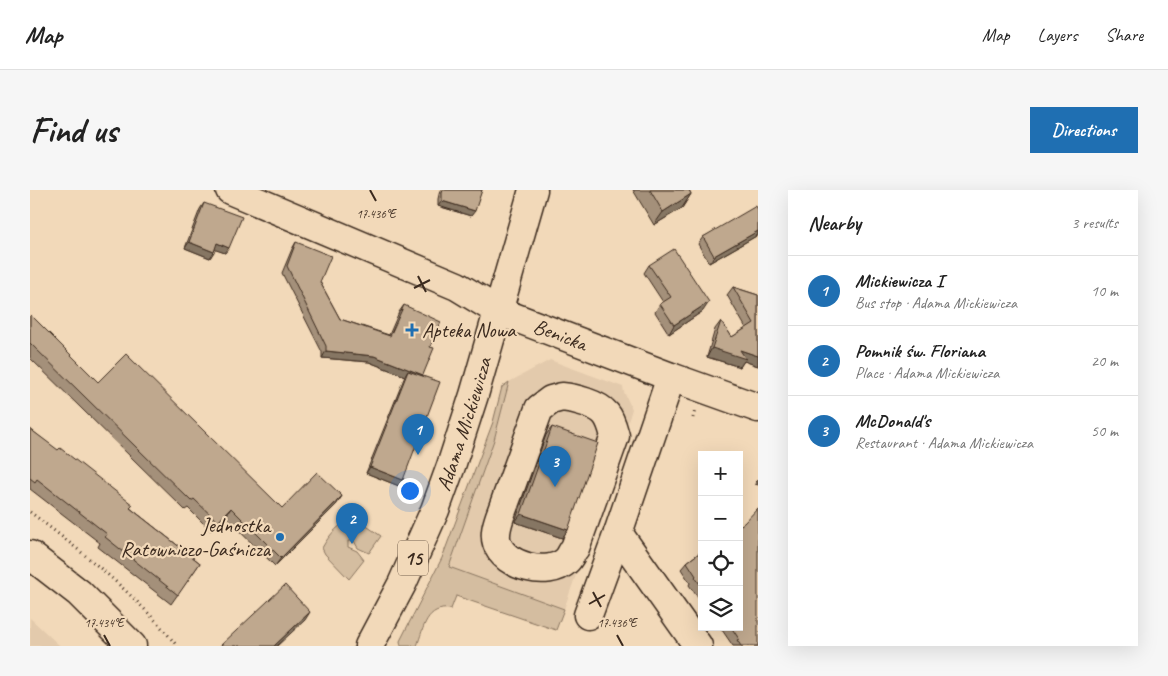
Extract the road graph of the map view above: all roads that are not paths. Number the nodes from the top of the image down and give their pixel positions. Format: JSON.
{"nodes":[{"id":1,"x":230,"y":190,"type":"edge"},
{"id":2,"x":533,"y":190,"type":"edge"},
{"id":3,"x":498,"y":310,"type":"junction"},
{"id":4,"x":671,"y":378,"type":"junction"},
{"id":5,"x":758,"y":408,"type":"edge"},
{"id":6,"x":615,"y":436,"type":"junction"},
{"id":7,"x":648,"y":446,"type":"junction"},
{"id":8,"x":618,"y":533,"type":"junction"},
{"id":9,"x":34,"y":566,"type":"edge"},
{"id":10,"x":588,"y":615,"type":"dead end"},
{"id":11,"x":132,"y":646,"type":"edge"},
{"id":12,"x":369,"y":646,"type":"edge"},
{"id":13,"x":698,"y":646,"type":"edge"}],
"edges":[{"from":1,"to":3,"type":"street","name":"Benicka"},
{"from":2,"to":3,"type":"street","name":"Adama Mickiewicza","number":"15"},
{"from":3,"to":4,"type":"street","name":"Benicka"},
{"from":3,"to":12,"type":"street","name":"Adama Mickiewicza","number":"15"},
{"from":4,"to":5,"type":"street","name":"Benicka"},
{"from":4,"to":7,"type":"street"},
{"from":6,"to":6,"type":"street"},
{"from":6,"to":7,"type":"street"},
{"from":7,"to":8,"type":"street"},
{"from":8,"to":10,"type":"street"},
{"from":8,"to":13,"type":"street"},
{"from":9,"to":11,"type":"street"}]}
